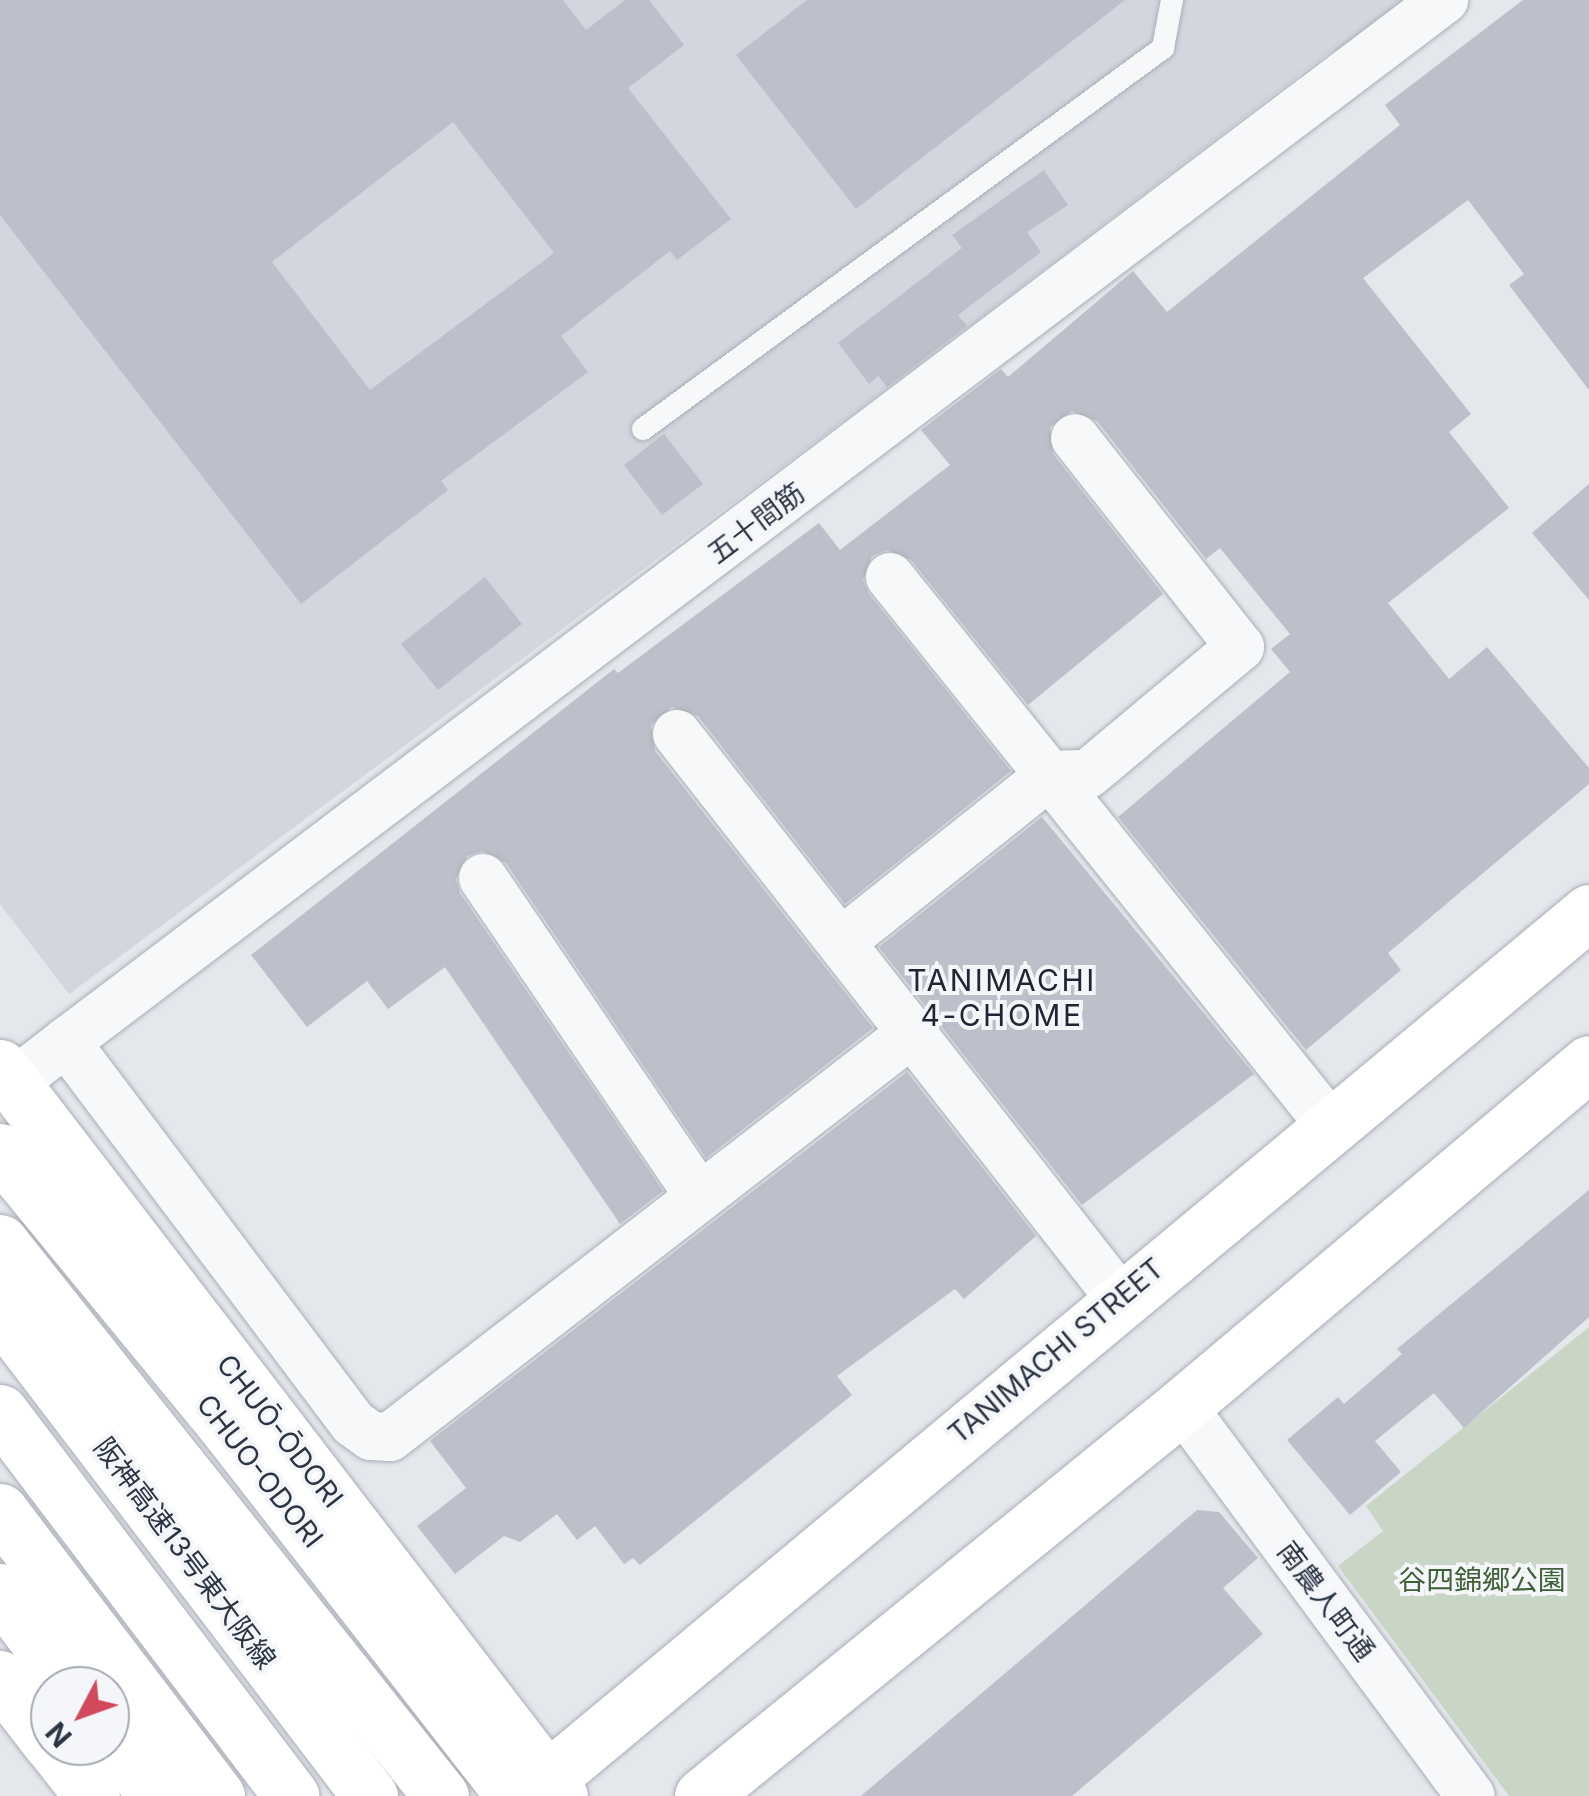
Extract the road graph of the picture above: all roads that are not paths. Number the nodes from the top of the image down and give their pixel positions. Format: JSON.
{"nodes":[{"id":1,"x":1172,"y":0,"type":"edge"},
{"id":2,"x":1444,"y":0,"type":"edge"},
{"id":3,"x":643,"y":429,"type":"dead end"},
{"id":4,"x":1075,"y":438,"type":"dead end"},
{"id":5,"x":890,"y":577,"type":"dead end"},
{"id":6,"x":678,"y":734,"type":"dead end"},
{"id":7,"x":1050,"y":775,"type":"junction"},
{"id":8,"x":482,"y":878,"type":"dead end"},
{"id":9,"x":1589,"y":912,"type":"edge"},
{"id":10,"x":841,"y":942,"type":"junction"},
{"id":11,"x":912,"y":1033,"type":"junction"},
{"id":12,"x":66,"y":1042,"type":"junction"},
{"id":13,"x":1589,"y":1063,"type":"edge"},
{"id":14,"x":6,"y":1075,"type":"edge"},
{"id":15,"x":1331,"y":1126,"type":"junction"},
{"id":16,"x":0,"y":1151,"type":"edge"},
{"id":17,"x":699,"y":1196,"type":"junction"},
{"id":18,"x":0,"y":1242,"type":"edge"},
{"id":19,"x":1119,"y":1298,"type":"junction"},
{"id":20,"x":0,"y":1310,"type":"edge"},
{"id":21,"x":1182,"y":1406,"type":"junction"},
{"id":22,"x":0,"y":1412,"type":"edge"},
{"id":23,"x":0,"y":1511,"type":"edge"},
{"id":24,"x":0,"y":1590,"type":"edge"},
{"id":25,"x":57,"y":1666,"type":"edge"},
{"id":26,"x":0,"y":1678,"type":"edge"},
{"id":27,"x":30,"y":1717,"type":"edge"},
{"id":28,"x":130,"y":1762,"type":"edge"},
{"id":29,"x":68,"y":1766,"type":"edge"},
{"id":30,"x":537,"y":1792,"type":"edge"},
{"id":31,"x":92,"y":1796,"type":"edge"},
{"id":32,"x":156,"y":1796,"type":"edge"},
{"id":33,"x":217,"y":1796,"type":"edge"},
{"id":34,"x":292,"y":1796,"type":"edge"},
{"id":35,"x":370,"y":1796,"type":"edge"},
{"id":36,"x":441,"y":1796,"type":"edge"},
{"id":37,"x":702,"y":1796,"type":"edge"},
{"id":38,"x":1471,"y":1796,"type":"edge"}],
"edges":[{"from":1,"to":3,"type":"lane"},
{"from":2,"to":12,"type":"street","name":"五十間筋"},
{"from":4,"to":7,"type":"street"},
{"from":5,"to":7,"type":"street"},
{"from":6,"to":10,"type":"street"},
{"from":7,"to":10,"type":"street"},
{"from":7,"to":15,"type":"street"},
{"from":8,"to":17,"type":"street"},
{"from":9,"to":15,"type":"main road","name":"TANIMACHI STREET"},
{"from":10,"to":11,"type":"street"},
{"from":11,"to":17,"type":"street"},
{"from":11,"to":19,"type":"street"},
{"from":12,"to":14,"type":"street","name":"五十間筋"},
{"from":12,"to":17,"type":"street"},
{"from":13,"to":21,"type":"main road"},
{"from":14,"to":30,"type":"main road","name":"CHUŌ-ŌDORI"},
{"from":15,"to":19,"type":"main road","name":"TANIMACHI STREET"},
{"from":16,"to":30,"type":"main road","name":"CHUO-ODORI"},
{"from":18,"to":36,"type":"main road"},
{"from":19,"to":30,"type":"main road","name":"TANIMACHI STREET"},
{"from":20,"to":35,"type":"main road","name":"阪神高速13号東大阪線"},
{"from":21,"to":37,"type":"main road"},
{"from":21,"to":38,"type":"street","name":"南農人町通"},
{"from":22,"to":34,"type":"main road"},
{"from":23,"to":33,"type":"main road"},
{"from":24,"to":25,"type":"main road"},
{"from":26,"to":27,"type":"main road"},
{"from":28,"to":32,"type":"main road"},
{"from":29,"to":31,"type":"main road"}]}
